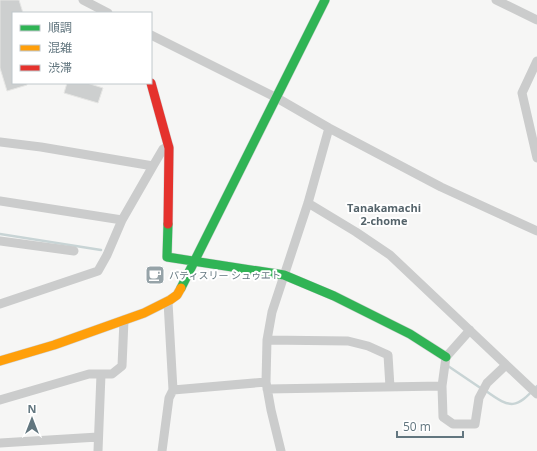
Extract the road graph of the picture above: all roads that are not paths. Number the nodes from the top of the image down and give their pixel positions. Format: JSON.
{"nodes":[{"id":1,"x":83,"y":0,"type":"edge"},
{"id":2,"x":325,"y":0,"type":"edge"},
{"id":3,"x":496,"y":0,"type":"edge"},
{"id":4,"x":106,"y":12,"type":"edge"},
{"id":5,"x":537,"y":20,"type":"edge"},
{"id":6,"x":152,"y":36,"type":"edge"},
{"id":7,"x":537,"y":61,"type":"edge"},
{"id":8,"x":151,"y":84,"type":"edge"},
{"id":9,"x":277,"y":98,"type":"junction"},
{"id":10,"x":329,"y":128,"type":"junction"},
{"id":11,"x":0,"y":142,"type":"edge"},
{"id":12,"x":169,"y":146,"type":"junction"},
{"id":13,"x":537,"y":158,"type":"edge"},
{"id":14,"x":154,"y":166,"type":"junction"},
{"id":15,"x":0,"y":201,"type":"edge"},
{"id":16,"x":308,"y":203,"type":"junction"},
{"id":17,"x":122,"y":220,"type":"junction"},
{"id":18,"x":537,"y":231,"type":"edge"},
{"id":19,"x":0,"y":241,"type":"edge"},
{"id":20,"x":74,"y":251,"type":"dead end"},
{"id":21,"x":195,"y":261,"type":"junction"},
{"id":22,"x":284,"y":275,"type":"junction"},
{"id":23,"x":168,"y":302,"type":"junction"},
{"id":24,"x":0,"y":304,"type":"edge"},
{"id":25,"x":124,"y":320,"type":"junction"},
{"id":26,"x":470,"y":330,"type":"junction"},
{"id":27,"x":267,"y":340,"type":"junction"},
{"id":28,"x":446,"y":357,"type":"junction"},
{"id":29,"x":0,"y":361,"type":"edge"},
{"id":30,"x":506,"y":365,"type":"junction"},
{"id":31,"x":101,"y":374,"type":"junction"},
{"id":32,"x":267,"y":386,"type":"junction"},
{"id":33,"x":442,"y":386,"type":"junction"},
{"id":34,"x":390,"y":387,"type":"junction"},
{"id":35,"x":173,"y":390,"type":"junction"},
{"id":36,"x":537,"y":394,"type":"edge"},
{"id":37,"x":0,"y":400,"type":"edge"},
{"id":38,"x":98,"y":437,"type":"junction"},
{"id":39,"x":0,"y":443,"type":"edge"},
{"id":40,"x":98,"y":451,"type":"edge"},
{"id":41,"x":162,"y":451,"type":"edge"},
{"id":42,"x":281,"y":451,"type":"edge"}],
"edges":[{"from":1,"to":4,"type":"street"},
{"from":2,"to":9,"type":"street"},
{"from":3,"to":5,"type":"street"},
{"from":6,"to":9,"type":"street"},
{"from":7,"to":13,"type":"street"},
{"from":8,"to":12,"type":"street"},
{"from":9,"to":10,"type":"street"},
{"from":9,"to":21,"type":"street"},
{"from":10,"to":16,"type":"street"},
{"from":10,"to":18,"type":"street"},
{"from":11,"to":14,"type":"street"},
{"from":12,"to":14,"type":"street"},
{"from":12,"to":21,"type":"street"},
{"from":14,"to":17,"type":"street"},
{"from":15,"to":17,"type":"street"},
{"from":16,"to":22,"type":"street"},
{"from":16,"to":26,"type":"street"},
{"from":17,"to":24,"type":"street"},
{"from":19,"to":20,"type":"street"},
{"from":21,"to":22,"type":"street"},
{"from":21,"to":23,"type":"street"},
{"from":22,"to":27,"type":"street"},
{"from":22,"to":28,"type":"street"},
{"from":23,"to":25,"type":"street"},
{"from":23,"to":35,"type":"street"},
{"from":25,"to":29,"type":"street"},
{"from":25,"to":31,"type":"street"},
{"from":26,"to":28,"type":"street"},
{"from":26,"to":30,"type":"street"},
{"from":27,"to":32,"type":"street"},
{"from":27,"to":34,"type":"street"},
{"from":28,"to":33,"type":"street"},
{"from":30,"to":33,"type":"street"},
{"from":30,"to":36,"type":"street"},
{"from":31,"to":37,"type":"street"},
{"from":31,"to":38,"type":"street"},
{"from":32,"to":34,"type":"street"},
{"from":32,"to":35,"type":"street"},
{"from":32,"to":42,"type":"street"},
{"from":33,"to":34,"type":"street"},
{"from":35,"to":41,"type":"street"},
{"from":38,"to":39,"type":"street"},
{"from":38,"to":40,"type":"street"}]}
